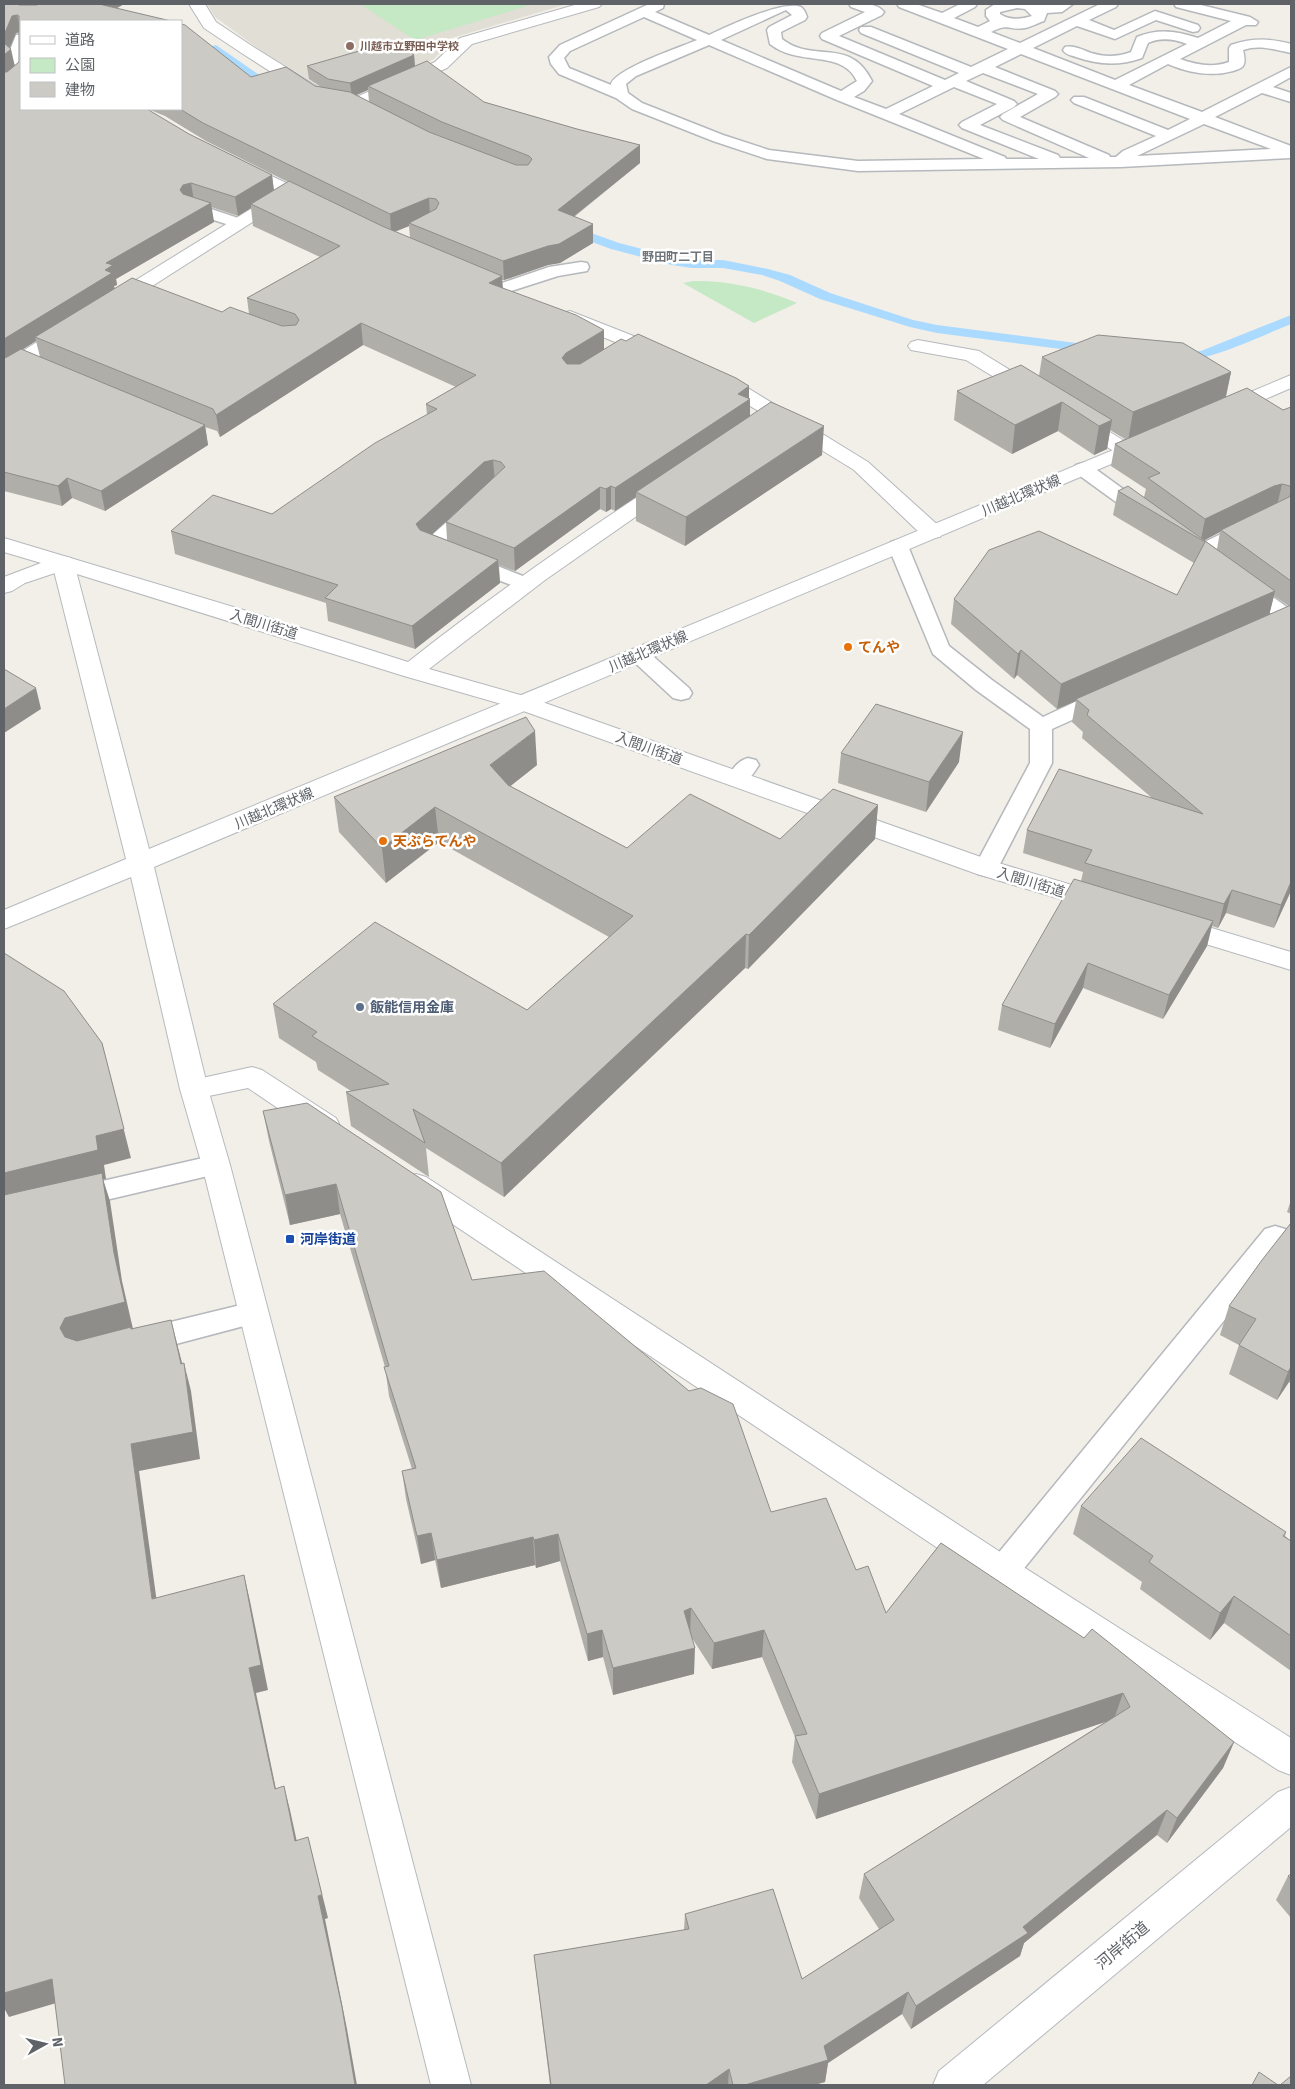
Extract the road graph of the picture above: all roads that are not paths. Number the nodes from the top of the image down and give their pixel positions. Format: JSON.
{"nodes":[{"id":1,"x":197,"y":4,"type":"edge"},
{"id":2,"x":594,"y":4,"type":"edge"},
{"id":3,"x":661,"y":4,"type":"edge"},
{"id":4,"x":787,"y":4,"type":"edge"},
{"id":5,"x":856,"y":4,"type":"edge"},
{"id":6,"x":904,"y":4,"type":"edge"},
{"id":7,"x":970,"y":4,"type":"edge"},
{"id":8,"x":1066,"y":4,"type":"edge"},
{"id":9,"x":1111,"y":4,"type":"edge"},
{"id":10,"x":1181,"y":4,"type":"edge"},
{"id":11,"x":1028,"y":6,"type":"edge"},
{"id":12,"x":644,"y":12,"type":"junction"},
{"id":13,"x":942,"y":19,"type":"junction"},
{"id":14,"x":1245,"y":20,"type":"junction"},
{"id":15,"x":1077,"y":21,"type":"junction"},
{"id":16,"x":1264,"y":25,"type":"dead end"},
{"id":17,"x":866,"y":30,"type":"dead end"},
{"id":18,"x":978,"y":33,"type":"junction"},
{"id":19,"x":1214,"y":35,"type":"junction"},
{"id":20,"x":1040,"y":38,"type":"junction"},
{"id":21,"x":919,"y":39,"type":"dead end"},
{"id":22,"x":710,"y":40,"type":"junction"},
{"id":23,"x":20,"y":42,"type":"edge"},
{"id":24,"x":1199,"y":43,"type":"junction"},
{"id":25,"x":906,"y":46,"type":"junction"},
{"id":26,"x":1019,"y":48,"type":"junction"},
{"id":27,"x":1291,"y":49,"type":"edge"},
{"id":28,"x":1168,"y":59,"type":"junction"},
{"id":29,"x":15,"y":64,"type":"edge"},
{"id":30,"x":976,"y":70,"type":"junction"},
{"id":31,"x":1291,"y":71,"type":"edge"},
{"id":32,"x":948,"y":83,"type":"junction"},
{"id":33,"x":1118,"y":84,"type":"junction"},
{"id":34,"x":1260,"y":88,"type":"junction"},
{"id":35,"x":621,"y":94,"type":"junction"},
{"id":36,"x":842,"y":97,"type":"junction"},
{"id":37,"x":1291,"y":98,"type":"edge"},
{"id":38,"x":1079,"y":100,"type":"dead end"},
{"id":39,"x":354,"y":104,"type":"junction"},
{"id":40,"x":369,"y":113,"type":"edge"},
{"id":41,"x":886,"y":115,"type":"junction"},
{"id":42,"x":1042,"y":116,"type":"dead end"},
{"id":43,"x":1202,"y":117,"type":"junction"},
{"id":44,"x":1169,"y":136,"type":"junction"},
{"id":45,"x":1291,"y":153,"type":"edge"},
{"id":46,"x":224,"y":159,"type":"edge"},
{"id":47,"x":1120,"y":159,"type":"junction"},
{"id":48,"x":1062,"y":162,"type":"junction"},
{"id":49,"x":1011,"y":164,"type":"junction"},
{"id":50,"x":291,"y":192,"type":"junction"},
{"id":51,"x":193,"y":208,"type":"edge"},
{"id":52,"x":333,"y":213,"type":"edge"},
{"id":53,"x":238,"y":223,"type":"junction"},
{"id":54,"x":581,"y":267,"type":"dead end"},
{"id":55,"x":483,"y":281,"type":"edge"},
{"id":56,"x":138,"y":287,"type":"junction"},
{"id":57,"x":502,"y":289,"type":"junction"},
{"id":58,"x":156,"y":294,"type":"edge"},
{"id":59,"x":528,"y":300,"type":"edge"},
{"id":60,"x":554,"y":310,"type":"edge"},
{"id":61,"x":97,"y":313,"type":"edge"},
{"id":62,"x":80,"y":323,"type":"edge"},
{"id":63,"x":918,"y":346,"type":"dead end"},
{"id":64,"x":23,"y":360,"type":"junction"},
{"id":65,"x":678,"y":361,"type":"edge"},
{"id":66,"x":41,"y":367,"type":"edge"},
{"id":67,"x":4,"y":372,"type":"edge"},
{"id":68,"x":704,"y":372,"type":"edge"},
{"id":69,"x":1291,"y":381,"type":"edge"},
{"id":70,"x":1209,"y":416,"type":"edge"},
{"id":71,"x":1163,"y":435,"type":"edge"},
{"id":72,"x":1127,"y":451,"type":"junction"},
{"id":73,"x":1083,"y":469,"type":"junction"},
{"id":74,"x":688,"y":473,"type":"edge"},
{"id":75,"x":487,"y":496,"type":"edge"},
{"id":76,"x":1267,"y":518,"type":"edge"},
{"id":77,"x":1160,"y":524,"type":"edge"},
{"id":78,"x":932,"y":532,"type":"junction"},
{"id":79,"x":4,"y":545,"type":"edge"},
{"id":80,"x":898,"y":546,"type":"junction"},
{"id":81,"x":63,"y":563,"type":"junction"},
{"id":82,"x":526,"y":584,"type":"junction"},
{"id":83,"x":4,"y":586,"type":"edge"},
{"id":84,"x":1283,"y":620,"type":"edge"},
{"id":85,"x":639,"y":655,"type":"junction"},
{"id":86,"x":412,"y":671,"type":"junction"},
{"id":87,"x":1119,"y":690,"type":"edge"},
{"id":88,"x":681,"y":693,"type":"dead end"},
{"id":89,"x":523,"y":704,"type":"junction"},
{"id":90,"x":1041,"y":726,"type":"junction"},
{"id":91,"x":140,"y":864,"type":"junction"},
{"id":92,"x":986,"y":868,"type":"junction"},
{"id":93,"x":1119,"y":909,"type":"edge"},
{"id":94,"x":1148,"y":917,"type":"edge"},
{"id":95,"x":4,"y":920,"type":"edge"},
{"id":96,"x":1291,"y":961,"type":"edge"},
{"id":97,"x":194,"y":1089,"type":"junction"},
{"id":98,"x":352,"y":1143,"type":"edge"},
{"id":99,"x":216,"y":1165,"type":"junction"},
{"id":100,"x":394,"y":1171,"type":"edge"},
{"id":101,"x":52,"y":1203,"type":"edge"},
{"id":102,"x":1275,"y":1236,"type":"dead end"},
{"id":103,"x":254,"y":1313,"type":"junction"},
{"id":104,"x":113,"y":1348,"type":"edge"},
{"id":105,"x":1002,"y":1572,"type":"junction"},
{"id":106,"x":1291,"y":1758,"type":"edge"},
{"id":107,"x":1291,"y":1804,"type":"edge"},
{"id":108,"x":451,"y":2085,"type":"edge"},
{"id":109,"x":953,"y":2085,"type":"edge"}],
"edges":[{"from":1,"to":39,"type":"street"},
{"from":2,"to":39,"type":"street"},
{"from":3,"to":12,"type":"lane"},
{"from":4,"to":22,"type":"lane"},
{"from":4,"to":36,"type":"lane"},
{"from":5,"to":32,"type":"lane"},
{"from":6,"to":13,"type":"lane"},
{"from":7,"to":13,"type":"lane"},
{"from":8,"to":11,"type":"lane"},
{"from":9,"to":15,"type":"lane"},
{"from":10,"to":14,"type":"lane"},
{"from":11,"to":18,"type":"lane"},
{"from":12,"to":22,"type":"lane"},
{"from":12,"to":35,"type":"lane"},
{"from":13,"to":18,"type":"lane"},
{"from":14,"to":16,"type":"lane"},
{"from":14,"to":19,"type":"lane"},
{"from":15,"to":19,"type":"lane"},
{"from":15,"to":20,"type":"lane"},
{"from":17,"to":25,"type":"lane"},
{"from":18,"to":26,"type":"lane"},
{"from":19,"to":24,"type":"lane"},
{"from":20,"to":24,"type":"lane"},
{"from":20,"to":26,"type":"lane"},
{"from":21,"to":25,"type":"lane"},
{"from":22,"to":35,"type":"lane"},
{"from":22,"to":36,"type":"lane"},
{"from":23,"to":29,"type":"lane"},
{"from":24,"to":28,"type":"lane"},
{"from":25,"to":30,"type":"lane"},
{"from":26,"to":30,"type":"lane"},
{"from":26,"to":33,"type":"lane"},
{"from":27,"to":28,"type":"lane"},
{"from":28,"to":33,"type":"lane"},
{"from":30,"to":32,"type":"lane"},
{"from":30,"to":47,"type":"lane"},
{"from":31,"to":34,"type":"lane"},
{"from":32,"to":41,"type":"lane"},
{"from":32,"to":48,"type":"lane"},
{"from":33,"to":43,"type":"lane"},
{"from":34,"to":37,"type":"lane"},
{"from":34,"to":43,"type":"lane"},
{"from":35,"to":49,"type":"lane"},
{"from":36,"to":41,"type":"lane"},
{"from":38,"to":44,"type":"lane"},
{"from":39,"to":40,"type":"lane"},
{"from":41,"to":49,"type":"lane"},
{"from":42,"to":47,"type":"lane"},
{"from":43,"to":44,"type":"lane"},
{"from":43,"to":45,"type":"lane"},
{"from":44,"to":47,"type":"lane"},
{"from":45,"to":47,"type":"lane"},
{"from":46,"to":50,"type":"street"},
{"from":47,"to":48,"type":"lane"},
{"from":48,"to":49,"type":"lane"},
{"from":50,"to":52,"type":"street"},
{"from":50,"to":53,"type":"street"},
{"from":51,"to":53,"type":"lane"},
{"from":53,"to":56,"type":"street"},
{"from":54,"to":57,"type":"lane"},
{"from":55,"to":57,"type":"street"},
{"from":56,"to":58,"type":"lane"},
{"from":56,"to":61,"type":"street"},
{"from":57,"to":59,"type":"street"},
{"from":60,"to":65,"type":"street"},
{"from":62,"to":64,"type":"street"},
{"from":63,"to":72,"type":"street"},
{"from":64,"to":66,"type":"lane"},
{"from":64,"to":67,"type":"street"},
{"from":68,"to":78,"type":"street"},
{"from":69,"to":70,"type":"street"},
{"from":71,"to":72,"type":"street","name":"川越北環状線"},
{"from":72,"to":73,"type":"street","name":"川越北環状線"},
{"from":73,"to":77,"type":"lane"},
{"from":73,"to":78,"type":"street","name":"川越北環状線"},
{"from":74,"to":82,"type":"street"},
{"from":75,"to":82,"type":"lane"},
{"from":76,"to":84,"type":"lane"},
{"from":78,"to":80,"type":"street","name":"川越北環状線"},
{"from":79,"to":81,"type":"street","name":"入間川街道"},
{"from":80,"to":85,"type":"street","name":"川越北環状線"},
{"from":80,"to":90,"type":"lane"},
{"from":81,"to":83,"type":"street"},
{"from":81,"to":86,"type":"street","name":"入間川街道"},
{"from":81,"to":91,"type":"street"},
{"from":82,"to":86,"type":"street"},
{"from":85,"to":88,"type":"lane"},
{"from":85,"to":89,"type":"street","name":"川越北環状線"},
{"from":86,"to":89,"type":"street","name":"入間川街道"},
{"from":87,"to":90,"type":"lane"},
{"from":89,"to":91,"type":"street","name":"川越北環状線"},
{"from":89,"to":92,"type":"street","name":"入間川街道"},
{"from":90,"to":92,"type":"lane"},
{"from":91,"to":95,"type":"street","name":"川越北環状線"},
{"from":91,"to":97,"type":"street"},
{"from":92,"to":93,"type":"street","name":"入間川街道"},
{"from":94,"to":96,"type":"street"},
{"from":97,"to":98,"type":"street"},
{"from":97,"to":99,"type":"street"},
{"from":99,"to":101,"type":"lane"},
{"from":99,"to":103,"type":"street"},
{"from":100,"to":105,"type":"street"},
{"from":102,"to":105,"type":"lane"},
{"from":103,"to":104,"type":"lane"},
{"from":103,"to":108,"type":"street"},
{"from":105,"to":106,"type":"street"},
{"from":107,"to":109,"type":"street","name":"河岸街道"}]}
